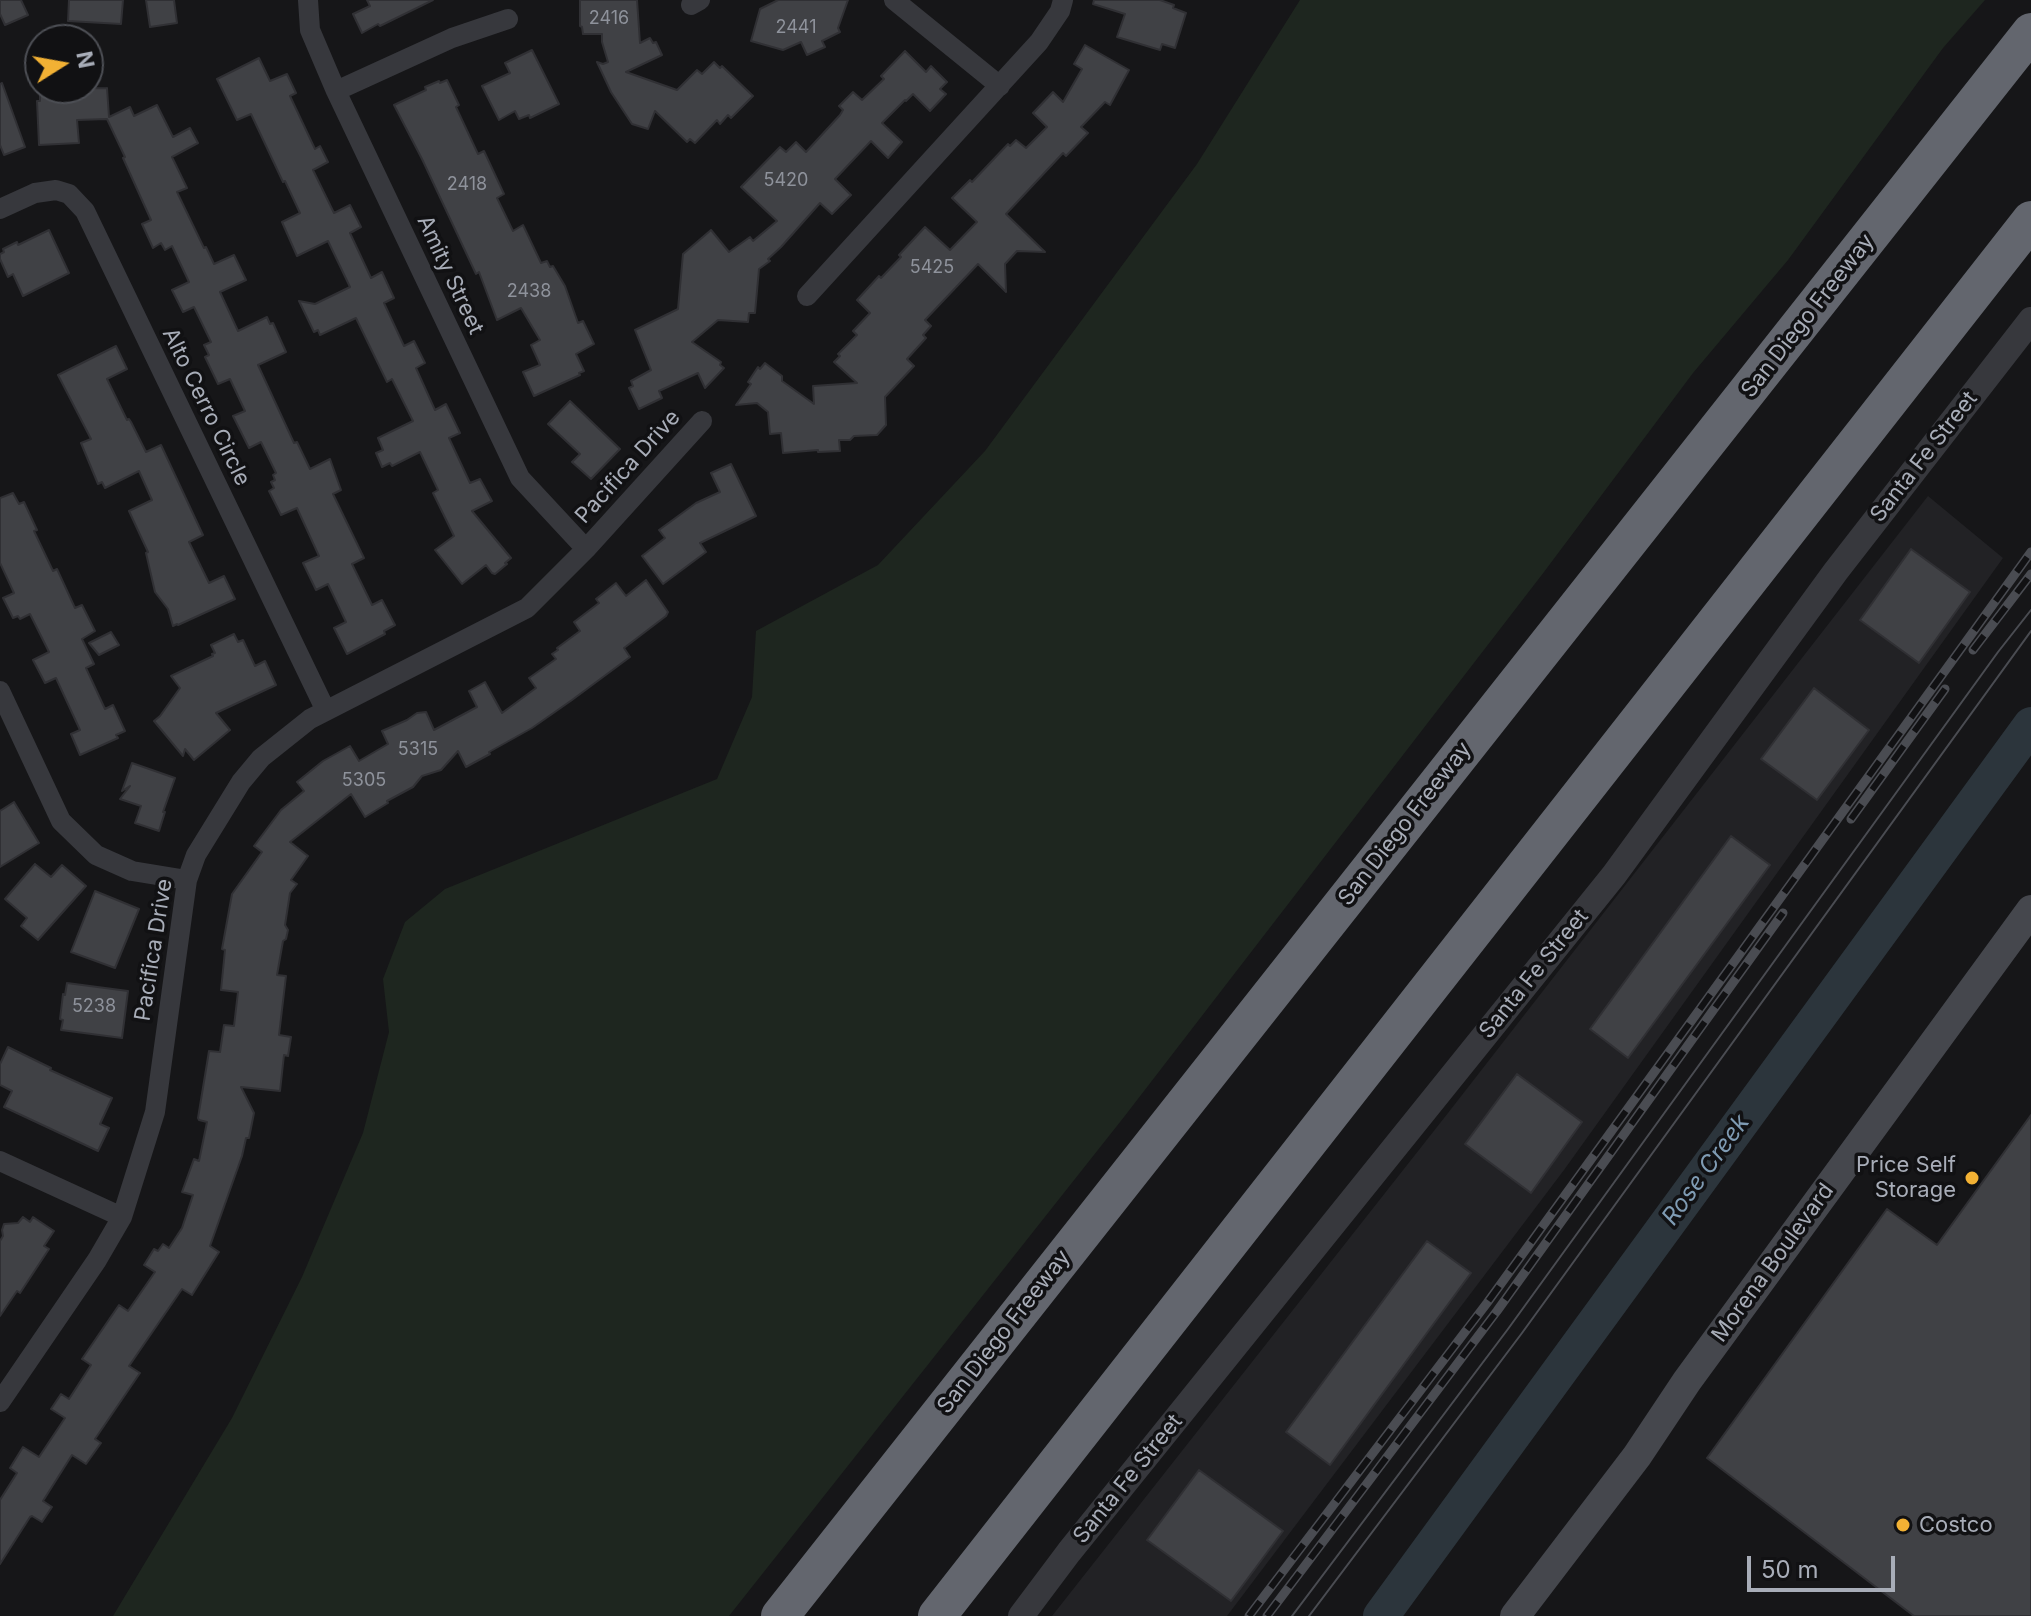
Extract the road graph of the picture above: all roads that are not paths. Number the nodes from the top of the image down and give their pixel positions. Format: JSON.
{"nodes":[{"id":1,"x":308,"y":0,"type":"edge"},
{"id":2,"x":894,"y":0,"type":"edge"},
{"id":3,"x":1063,"y":0,"type":"edge"},
{"id":4,"x":508,"y":19,"type":"dead end"},
{"id":5,"x":2031,"y":32,"type":"edge"},
{"id":6,"x":1000,"y":86,"type":"junction"},
{"id":7,"x":336,"y":91,"type":"junction"},
{"id":8,"x":0,"y":209,"type":"edge"},
{"id":9,"x":2031,"y":220,"type":"edge"},
{"id":10,"x":807,"y":296,"type":"dead end"},
{"id":11,"x":2031,"y":320,"type":"edge"},
{"id":12,"x":702,"y":421,"type":"dead end"},
{"id":13,"x":586,"y":549,"type":"junction"},
{"id":14,"x":0,"y":691,"type":"edge"},
{"id":15,"x":326,"y":711,"type":"junction"},
{"id":16,"x":187,"y":880,"type":"junction"},
{"id":17,"x":2031,"y":910,"type":"edge"},
{"id":18,"x":0,"y":1161,"type":"edge"},
{"id":19,"x":122,"y":1217,"type":"junction"},
{"id":20,"x":0,"y":1402,"type":"edge"},
{"id":21,"x":780,"y":1616,"type":"edge"},
{"id":22,"x":937,"y":1616,"type":"edge"},
{"id":23,"x":1021,"y":1616,"type":"edge"},
{"id":24,"x":1515,"y":1616,"type":"edge"}],
"edges":[{"from":1,"to":7,"type":"street","name":"Amity Street"},
{"from":2,"to":6,"type":"street"},
{"from":3,"to":6,"type":"street"},
{"from":4,"to":7,"type":"street"},
{"from":5,"to":21,"type":"highway","name":"San Diego Freeway"},
{"from":6,"to":10,"type":"street"},
{"from":7,"to":13,"type":"street","name":"Amity Street"},
{"from":8,"to":15,"type":"street","name":"Alto Cerro Circle"},
{"from":9,"to":22,"type":"highway"},
{"from":11,"to":23,"type":"street","name":"Santa Fe Street"},
{"from":12,"to":13,"type":"street","name":"Pacifica Drive"},
{"from":13,"to":15,"type":"street","name":"Pacifica Drive"},
{"from":14,"to":16,"type":"street"},
{"from":15,"to":16,"type":"street","name":"Pacifica Drive"},
{"from":16,"to":19,"type":"street","name":"Pacifica Drive"},
{"from":17,"to":24,"type":"main road","name":"Morena Boulevard"},
{"from":18,"to":19,"type":"street"},
{"from":19,"to":20,"type":"street","name":"Pacifica Drive"}]}
